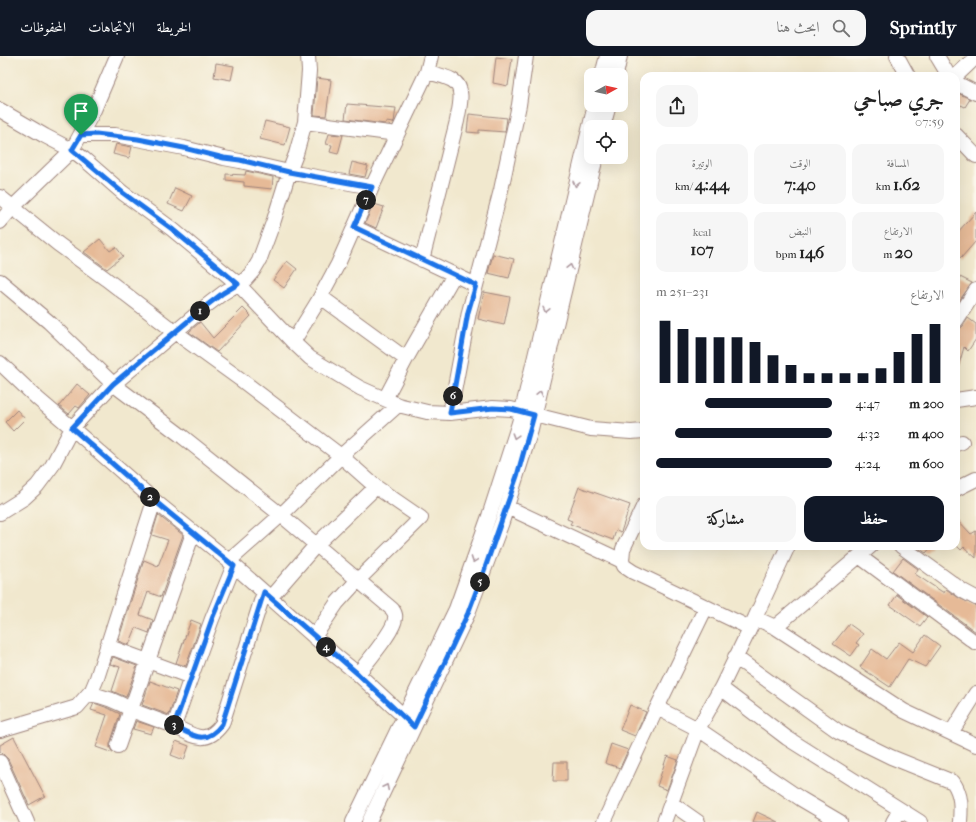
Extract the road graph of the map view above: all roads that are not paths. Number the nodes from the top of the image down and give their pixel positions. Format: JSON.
{"nodes":[{"id":1,"x":118,"y":56,"type":"edge"},
{"id":2,"x":308,"y":56,"type":"edge"},
{"id":3,"x":431,"y":56,"type":"edge"},
{"id":4,"x":526,"y":56,"type":"edge"},
{"id":5,"x":607,"y":56,"type":"edge"},
{"id":6,"x":620,"y":56,"type":"edge"},
{"id":7,"x":897,"y":56,"type":"edge"},
{"id":8,"x":936,"y":56,"type":"edge"},
{"id":9,"x":976,"y":57,"type":"edge"},
{"id":10,"x":604,"y":68,"type":"edge"},
{"id":11,"x":617,"y":68,"type":"edge"},
{"id":12,"x":428,"y":72,"type":"junction"},
{"id":13,"x":906,"y":72,"type":"edge"},
{"id":14,"x":946,"y":72,"type":"edge"},
{"id":15,"x":960,"y":72,"type":"edge"},
{"id":16,"x":960,"y":85,"type":"edge"},
{"id":17,"x":976,"y":93,"type":"edge"},
{"id":18,"x":0,"y":110,"type":"edge"},
{"id":19,"x":593,"y":112,"type":"edge"},
{"id":20,"x":305,"y":122,"type":"junction"},
{"id":21,"x":397,"y":134,"type":"junction"},
{"id":22,"x":81,"y":135,"type":"junction"},
{"id":23,"x":960,"y":139,"type":"edge"},
{"id":24,"x":72,"y":150,"type":"junction"},
{"id":25,"x":976,"y":156,"type":"edge"},
{"id":26,"x":594,"y":164,"type":"edge"},
{"id":27,"x":289,"y":172,"type":"junction"},
{"id":28,"x":372,"y":187,"type":"junction"},
{"id":29,"x":0,"y":197,"type":"edge"},
{"id":30,"x":13,"y":207,"type":"junction"},
{"id":31,"x":0,"y":222,"type":"edge"},
{"id":32,"x":354,"y":227,"type":"junction"},
{"id":33,"x":422,"y":260,"type":"junction"},
{"id":34,"x":454,"y":275,"type":"junction"},
{"id":35,"x":0,"y":281,"type":"edge"},
{"id":36,"x":238,"y":284,"type":"junction"},
{"id":37,"x":476,"y":285,"type":"junction"},
{"id":38,"x":976,"y":290,"type":"edge"},
{"id":39,"x":321,"y":297,"type":"junction"},
{"id":40,"x":960,"y":315,"type":"edge"},
{"id":41,"x":175,"y":332,"type":"junction"},
{"id":42,"x":293,"y":342,"type":"junction"},
{"id":43,"x":406,"y":359,"type":"junction"},
{"id":44,"x":0,"y":362,"type":"edge"},
{"id":45,"x":113,"y":384,"type":"junction"},
{"id":46,"x":976,"y":397,"type":"edge"},
{"id":47,"x":960,"y":399,"type":"edge"},
{"id":48,"x":392,"y":402,"type":"junction"},
{"id":49,"x":450,"y":413,"type":"junction"},
{"id":50,"x":528,"y":414,"type":"junction"},
{"id":51,"x":72,"y":428,"type":"junction"},
{"id":52,"x":640,"y":431,"type":"edge"},
{"id":53,"x":341,"y":456,"type":"junction"},
{"id":54,"x":976,"y":479,"type":"edge"},
{"id":55,"x":376,"y":487,"type":"junction"},
{"id":56,"x":960,"y":487,"type":"edge"},
{"id":57,"x":154,"y":501,"type":"junction"},
{"id":58,"x":507,"y":507,"type":"junction"},
{"id":59,"x":0,"y":513,"type":"edge"},
{"id":60,"x":640,"y":514,"type":"edge"},
{"id":61,"x":282,"y":515,"type":"junction"},
{"id":62,"x":193,"y":533,"type":"junction"},
{"id":63,"x":316,"y":544,"type":"junction"},
{"id":64,"x":786,"y":550,"type":"edge"},
{"id":65,"x":866,"y":550,"type":"edge"},
{"id":66,"x":907,"y":550,"type":"edge"},
{"id":67,"x":859,"y":556,"type":"junction"},
{"id":68,"x":622,"y":562,"type":"junction"},
{"id":69,"x":231,"y":563,"type":"junction"},
{"id":70,"x":358,"y":580,"type":"junction"},
{"id":71,"x":267,"y":595,"type":"junction"},
{"id":72,"x":976,"y":598,"type":"edge"},
{"id":73,"x":706,"y":607,"type":"junction"},
{"id":74,"x":752,"y":623,"type":"junction"},
{"id":75,"x":775,"y":627,"type":"junction"},
{"id":76,"x":314,"y":637,"type":"junction"},
{"id":77,"x":976,"y":644,"type":"edge"},
{"id":78,"x":108,"y":646,"type":"junction"},
{"id":79,"x":735,"y":657,"type":"junction"},
{"id":80,"x":148,"y":660,"type":"junction"},
{"id":81,"x":358,"y":674,"type":"junction"},
{"id":82,"x":191,"y":677,"type":"junction"},
{"id":83,"x":721,"y":688,"type":"junction"},
{"id":84,"x":976,"y":693,"type":"edge"},
{"id":85,"x":89,"y":694,"type":"junction"},
{"id":86,"x":657,"y":708,"type":"junction"},
{"id":87,"x":131,"y":710,"type":"junction"},
{"id":88,"x":404,"y":717,"type":"junction"},
{"id":89,"x":174,"y":726,"type":"junction"},
{"id":90,"x":414,"y":727,"type":"junction"},
{"id":91,"x":698,"y":729,"type":"junction"},
{"id":92,"x":0,"y":730,"type":"edge"},
{"id":93,"x":951,"y":733,"type":"junction"},
{"id":94,"x":118,"y":746,"type":"dead end"},
{"id":95,"x":976,"y":746,"type":"edge"},
{"id":96,"x":0,"y":762,"type":"edge"},
{"id":97,"x":671,"y":804,"type":"junction"},
{"id":98,"x":896,"y":816,"type":"edge"},
{"id":99,"x":371,"y":819,"type":"edge"},
{"id":100,"x":27,"y":822,"type":"edge"},
{"id":101,"x":354,"y":822,"type":"edge"},
{"id":102,"x":604,"y":822,"type":"edge"},
{"id":103,"x":664,"y":822,"type":"edge"},
{"id":104,"x":698,"y":822,"type":"edge"},
{"id":105,"x":840,"y":822,"type":"edge"},
{"id":106,"x":920,"y":822,"type":"edge"},
{"id":107,"x":960,"y":822,"type":"edge"}],
"edges":[{"from":1,"to":22,"type":"street"},
{"from":2,"to":20,"type":"street"},
{"from":3,"to":12,"type":"street"},
{"from":4,"to":37,"type":"street"},
{"from":5,"to":10,"type":"street"},
{"from":6,"to":11,"type":"street"},
{"from":7,"to":13,"type":"street"},
{"from":8,"to":14,"type":"street"},
{"from":9,"to":15,"type":"street"},
{"from":12,"to":21,"type":"street"},
{"from":12,"to":33,"type":"street"},
{"from":16,"to":17,"type":"street"},
{"from":18,"to":24,"type":"street"},
{"from":19,"to":50,"type":"street","one_way":true},
{"from":20,"to":21,"type":"street"},
{"from":20,"to":27,"type":"street"},
{"from":21,"to":28,"type":"street"},
{"from":22,"to":24,"type":"street"},
{"from":22,"to":27,"type":"street"},
{"from":23,"to":25,"type":"street"},
{"from":24,"to":30,"type":"street"},
{"from":24,"to":36,"type":"street"},
{"from":50,"to":26,"type":"street","one_way":true},
{"from":27,"to":28,"type":"street"},
{"from":27,"to":36,"type":"street"},
{"from":28,"to":32,"type":"street"},
{"from":29,"to":30,"type":"street"},
{"from":30,"to":31,"type":"street"},
{"from":30,"to":41,"type":"street"},
{"from":32,"to":33,"type":"street"},
{"from":32,"to":39,"type":"street"},
{"from":33,"to":34,"type":"street"},
{"from":34,"to":37,"type":"street"},
{"from":34,"to":43,"type":"street"},
{"from":35,"to":45,"type":"street"},
{"from":36,"to":41,"type":"street"},
{"from":36,"to":42,"type":"street"},
{"from":37,"to":49,"type":"street"},
{"from":38,"to":40,"type":"street"},
{"from":39,"to":42,"type":"street"},
{"from":39,"to":43,"type":"street"},
{"from":41,"to":45,"type":"street"},
{"from":41,"to":53,"type":"street"},
{"from":42,"to":48,"type":"street"},
{"from":43,"to":48,"type":"street"},
{"from":44,"to":51,"type":"street"},
{"from":45,"to":51,"type":"street"},
{"from":45,"to":61,"type":"street"},
{"from":46,"to":47,"type":"street"},
{"from":48,"to":49,"type":"street"},
{"from":48,"to":53,"type":"street"},
{"from":49,"to":50,"type":"street"},
{"from":50,"to":52,"type":"street"},
{"from":50,"to":58,"type":"street"},
{"from":50,"to":88,"type":"street","one_way":true},
{"from":51,"to":57,"type":"street"},
{"from":51,"to":59,"type":"street"},
{"from":53,"to":55,"type":"street"},
{"from":53,"to":61,"type":"street"},
{"from":54,"to":56,"type":"street"},
{"from":55,"to":63,"type":"street"},
{"from":55,"to":70,"type":"street"},
{"from":57,"to":62,"type":"street"},
{"from":57,"to":78,"type":"street"},
{"from":58,"to":68,"type":"street"},
{"from":58,"to":90,"type":"street"},
{"from":60,"to":68,"type":"street"},
{"from":61,"to":63,"type":"street"},
{"from":61,"to":69,"type":"street"},
{"from":62,"to":69,"type":"street"},
{"from":62,"to":80,"type":"street"},
{"from":63,"to":70,"type":"street"},
{"from":63,"to":71,"type":"street"},
{"from":64,"to":74,"type":"street"},
{"from":65,"to":67,"type":"street"},
{"from":66,"to":72,"type":"street"},
{"from":67,"to":75,"type":"street"},
{"from":67,"to":77,"type":"street"},
{"from":68,"to":73,"type":"street"},
{"from":69,"to":71,"type":"street"},
{"from":69,"to":82,"type":"street"},
{"from":70,"to":76,"type":"street"},
{"from":70,"to":81,"type":"street"},
{"from":71,"to":76,"type":"street"},
{"from":71,"to":89,"type":"street"},
{"from":73,"to":74,"type":"street"},
{"from":73,"to":86,"type":"street"},
{"from":74,"to":75,"type":"street"},
{"from":74,"to":79,"type":"street"},
{"from":75,"to":93,"type":"street"},
{"from":76,"to":81,"type":"street"},
{"from":78,"to":80,"type":"street"},
{"from":78,"to":85,"type":"street"},
{"from":79,"to":83,"type":"street"},
{"from":79,"to":107,"type":"street"},
{"from":80,"to":82,"type":"street"},
{"from":80,"to":87,"type":"street"},
{"from":81,"to":88,"type":"street"},
{"from":82,"to":89,"type":"street"},
{"from":83,"to":91,"type":"street"},
{"from":83,"to":98,"type":"street"},
{"from":84,"to":93,"type":"street"},
{"from":85,"to":87,"type":"street"},
{"from":85,"to":92,"type":"street"},
{"from":86,"to":91,"type":"street"},
{"from":86,"to":102,"type":"street"},
{"from":87,"to":89,"type":"street"},
{"from":87,"to":94,"type":"street"},
{"from":88,"to":90,"type":"street"},
{"from":88,"to":101,"type":"street"},
{"from":99,"to":90,"type":"street","one_way":true},
{"from":91,"to":97,"type":"street"},
{"from":91,"to":105,"type":"street"},
{"from":93,"to":95,"type":"street"},
{"from":96,"to":100,"type":"street"},
{"from":97,"to":103,"type":"street"},
{"from":97,"to":104,"type":"street"},
{"from":98,"to":106,"type":"street"}]}
